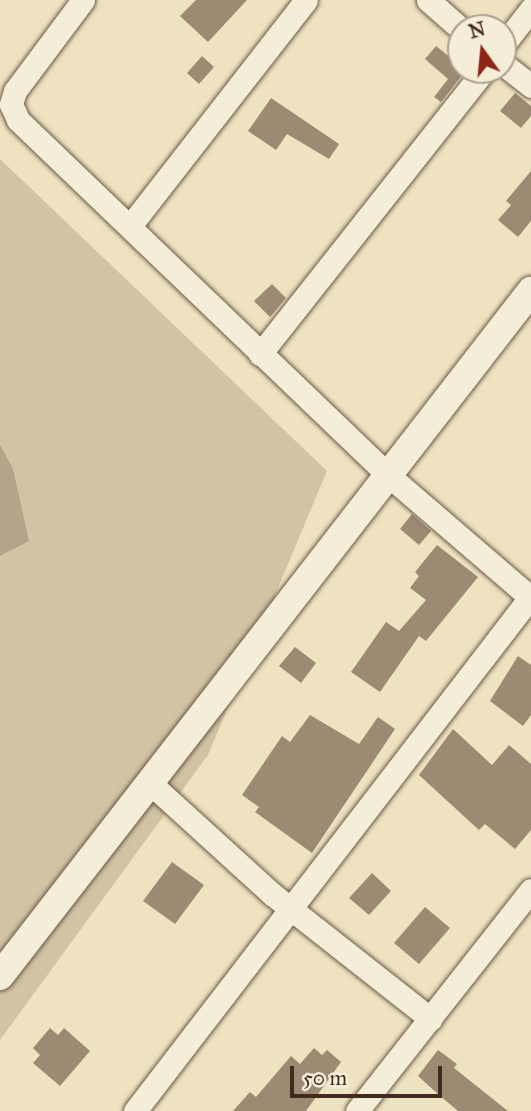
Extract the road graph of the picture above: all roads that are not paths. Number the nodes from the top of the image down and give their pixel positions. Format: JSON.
{"nodes":[{"id":1,"x":83,"y":0,"type":"edge"},
{"id":2,"x":306,"y":0,"type":"edge"},
{"id":3,"x":428,"y":0,"type":"edge"},
{"id":4,"x":531,"y":9,"type":"edge"},
{"id":5,"x":447,"y":17,"type":"edge"},
{"id":6,"x":517,"y":27,"type":"edge"},
{"id":7,"x":517,"y":75,"type":"edge"},
{"id":8,"x":473,"y":84,"type":"edge"},
{"id":9,"x":531,"y":86,"type":"edge"},
{"id":10,"x":130,"y":226,"type":"junction"},
{"id":11,"x":531,"y":291,"type":"edge"},
{"id":12,"x":260,"y":354,"type":"junction"},
{"id":13,"x":388,"y":475,"type":"junction"},
{"id":14,"x":531,"y":597,"type":"edge"},
{"id":15,"x":209,"y":706,"type":"junction"},
{"id":16,"x":150,"y":783,"type":"junction"},
{"id":17,"x":531,"y":890,"type":"edge"},
{"id":18,"x":289,"y":909,"type":"junction"},
{"id":19,"x":0,"y":967,"type":"edge"},
{"id":20,"x":0,"y":976,"type":"edge"},
{"id":21,"x":431,"y":1019,"type":"junction"},
{"id":22,"x":135,"y":1111,"type":"edge"},
{"id":23,"x":357,"y":1111,"type":"edge"}],
"edges":[{"from":1,"to":10,"type":"street"},
{"from":2,"to":10,"type":"street"},
{"from":3,"to":5,"type":"street"},
{"from":4,"to":6,"type":"street"},
{"from":7,"to":9,"type":"street"},
{"from":8,"to":12,"type":"street"},
{"from":10,"to":12,"type":"street"},
{"from":11,"to":13,"type":"street"},
{"from":12,"to":13,"type":"street"},
{"from":13,"to":14,"type":"street"},
{"from":13,"to":15,"type":"street"},
{"from":14,"to":18,"type":"street"},
{"from":15,"to":16,"type":"street"},
{"from":15,"to":19,"type":"street"},
{"from":16,"to":18,"type":"street"},
{"from":16,"to":20,"type":"street"},
{"from":17,"to":21,"type":"street"},
{"from":18,"to":21,"type":"street"},
{"from":18,"to":22,"type":"street"},
{"from":21,"to":23,"type":"street"}]}
